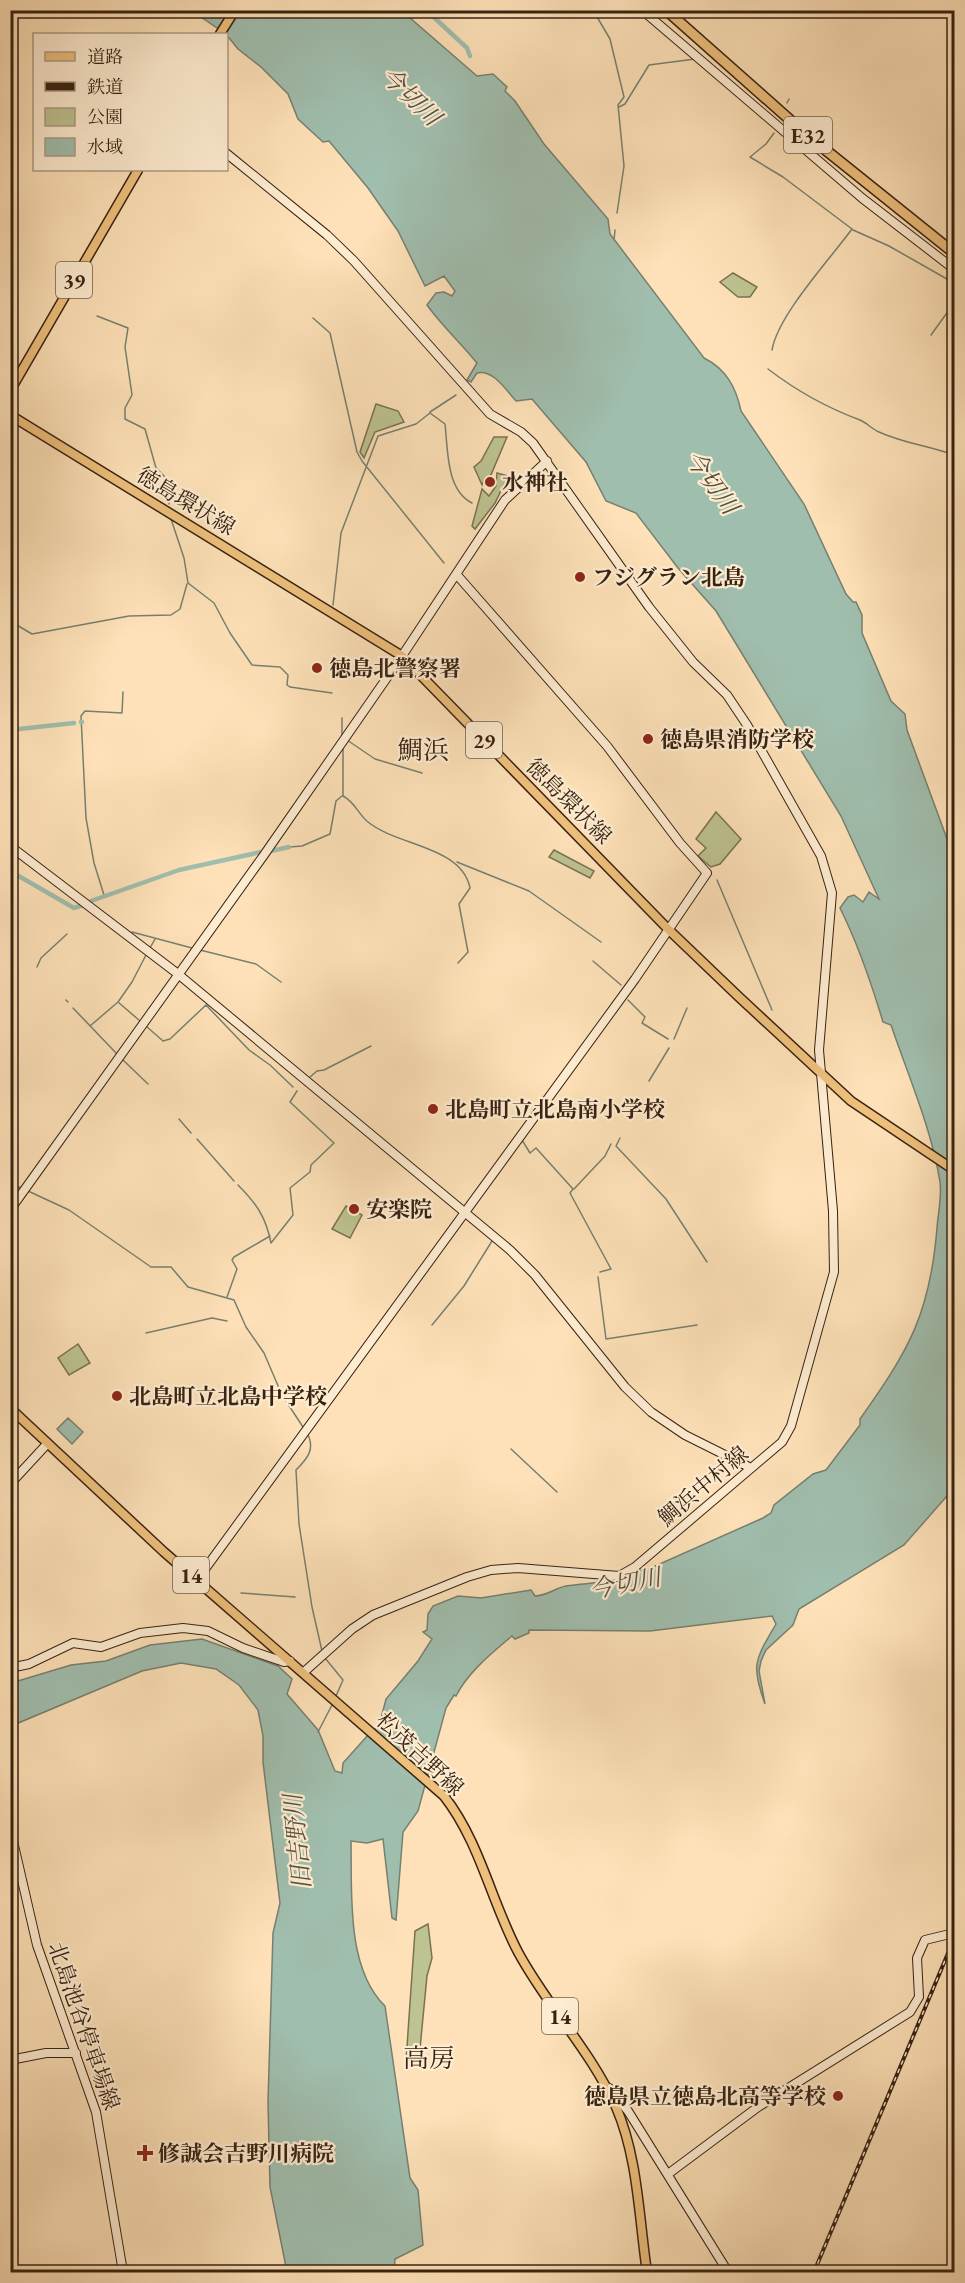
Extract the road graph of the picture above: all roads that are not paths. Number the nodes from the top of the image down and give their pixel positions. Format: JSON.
{"nodes":[{"id":1,"x":236,"y":10,"type":"edge"},
{"id":2,"x":642,"y":10,"type":"edge"},
{"id":3,"x":666,"y":10,"type":"edge"},
{"id":4,"x":221,"y":33,"type":"edge"},
{"id":5,"x":228,"y":155,"type":"edge"},
{"id":6,"x":137,"y":171,"type":"edge"},
{"id":7,"x":954,"y":253,"type":"edge"},
{"id":8,"x":954,"y":269,"type":"edge"},
{"id":9,"x":10,"y":391,"type":"edge"},
{"id":10,"x":10,"y":415,"type":"edge"},
{"id":11,"x":547,"y":461,"type":"junction"},
{"id":12,"x":457,"y":574,"type":"junction"},
{"id":13,"x":402,"y":656,"type":"junction"},
{"id":14,"x":10,"y":846,"type":"edge"},
{"id":15,"x":669,"y":930,"type":"junction"},
{"id":16,"x":177,"y":974,"type":"junction"},
{"id":17,"x":820,"y":1072,"type":"junction"},
{"id":18,"x":954,"y":1170,"type":"edge"},
{"id":19,"x":10,"y":1210,"type":"edge"},
{"id":20,"x":465,"y":1212,"type":"junction"},
{"id":21,"x":10,"y":1408,"type":"edge"},
{"id":22,"x":47,"y":1444,"type":"junction"},
{"id":23,"x":751,"y":1468,"type":"junction"},
{"id":24,"x":10,"y":1484,"type":"edge"},
{"id":25,"x":197,"y":1580,"type":"junction"},
{"id":26,"x":290,"y":1661,"type":"junction"},
{"id":27,"x":10,"y":1668,"type":"edge"},
{"id":28,"x":304,"y":1672,"type":"junction"},
{"id":29,"x":10,"y":1828,"type":"edge"},
{"id":30,"x":954,"y":1933,"type":"edge"},
{"id":31,"x":76,"y":2053,"type":"junction"},
{"id":32,"x":10,"y":2060,"type":"edge"},
{"id":33,"x":603,"y":2080,"type":"junction"},
{"id":34,"x":668,"y":2174,"type":"junction"},
{"id":35,"x":123,"y":2272,"type":"edge"},
{"id":36,"x":647,"y":2272,"type":"edge"},
{"id":37,"x":729,"y":2272,"type":"edge"}],
"edges":[{"from":1,"to":4,"type":"main road"},
{"from":2,"to":8,"type":"street"},
{"from":3,"to":7,"type":"highway","number":"E32"},
{"from":5,"to":11,"type":"street","name":"鯛浜中村線"},
{"from":6,"to":9,"type":"main road","number":"39"},
{"from":10,"to":13,"type":"main road","name":"徳島環状線","number":"29"},
{"from":11,"to":12,"type":"street"},
{"from":11,"to":17,"type":"street","name":"鯛浜中村線"},
{"from":12,"to":13,"type":"street"},
{"from":12,"to":15,"type":"street"},
{"from":13,"to":15,"type":"main road","name":"徳島環状線","number":"29"},
{"from":13,"to":16,"type":"street"},
{"from":14,"to":16,"type":"street"},
{"from":15,"to":17,"type":"main road","name":"徳島環状線","number":"29"},
{"from":15,"to":20,"type":"street"},
{"from":16,"to":19,"type":"street"},
{"from":16,"to":20,"type":"street"},
{"from":17,"to":18,"type":"main road","name":"徳島環状線","number":"29"},
{"from":17,"to":23,"type":"street","name":"鯛浜中村線"},
{"from":20,"to":23,"type":"street"},
{"from":20,"to":25,"type":"street"},
{"from":21,"to":22,"type":"main road","name":"松茂吉野線","number":"14"},
{"from":22,"to":24,"type":"street"},
{"from":22,"to":25,"type":"main road","name":"松茂吉野線","number":"14"},
{"from":23,"to":28,"type":"street","name":"鯛浜中村線"},
{"from":25,"to":26,"type":"main road","name":"松茂吉野線","number":"14"},
{"from":26,"to":27,"type":"street"},
{"from":26,"to":28,"type":"main road","name":"松茂吉野線","number":"14"},
{"from":28,"to":33,"type":"main road","name":"松茂吉野線","number":"14"},
{"from":29,"to":31,"type":"street","name":"北島池谷停車場線"},
{"from":30,"to":34,"type":"street"},
{"from":31,"to":32,"type":"street"},
{"from":31,"to":35,"type":"street","name":"北島池谷停車場線"},
{"from":33,"to":34,"type":"street"},
{"from":33,"to":36,"type":"main road","name":"松茂吉野線","number":"14"},
{"from":34,"to":37,"type":"street"}]}
